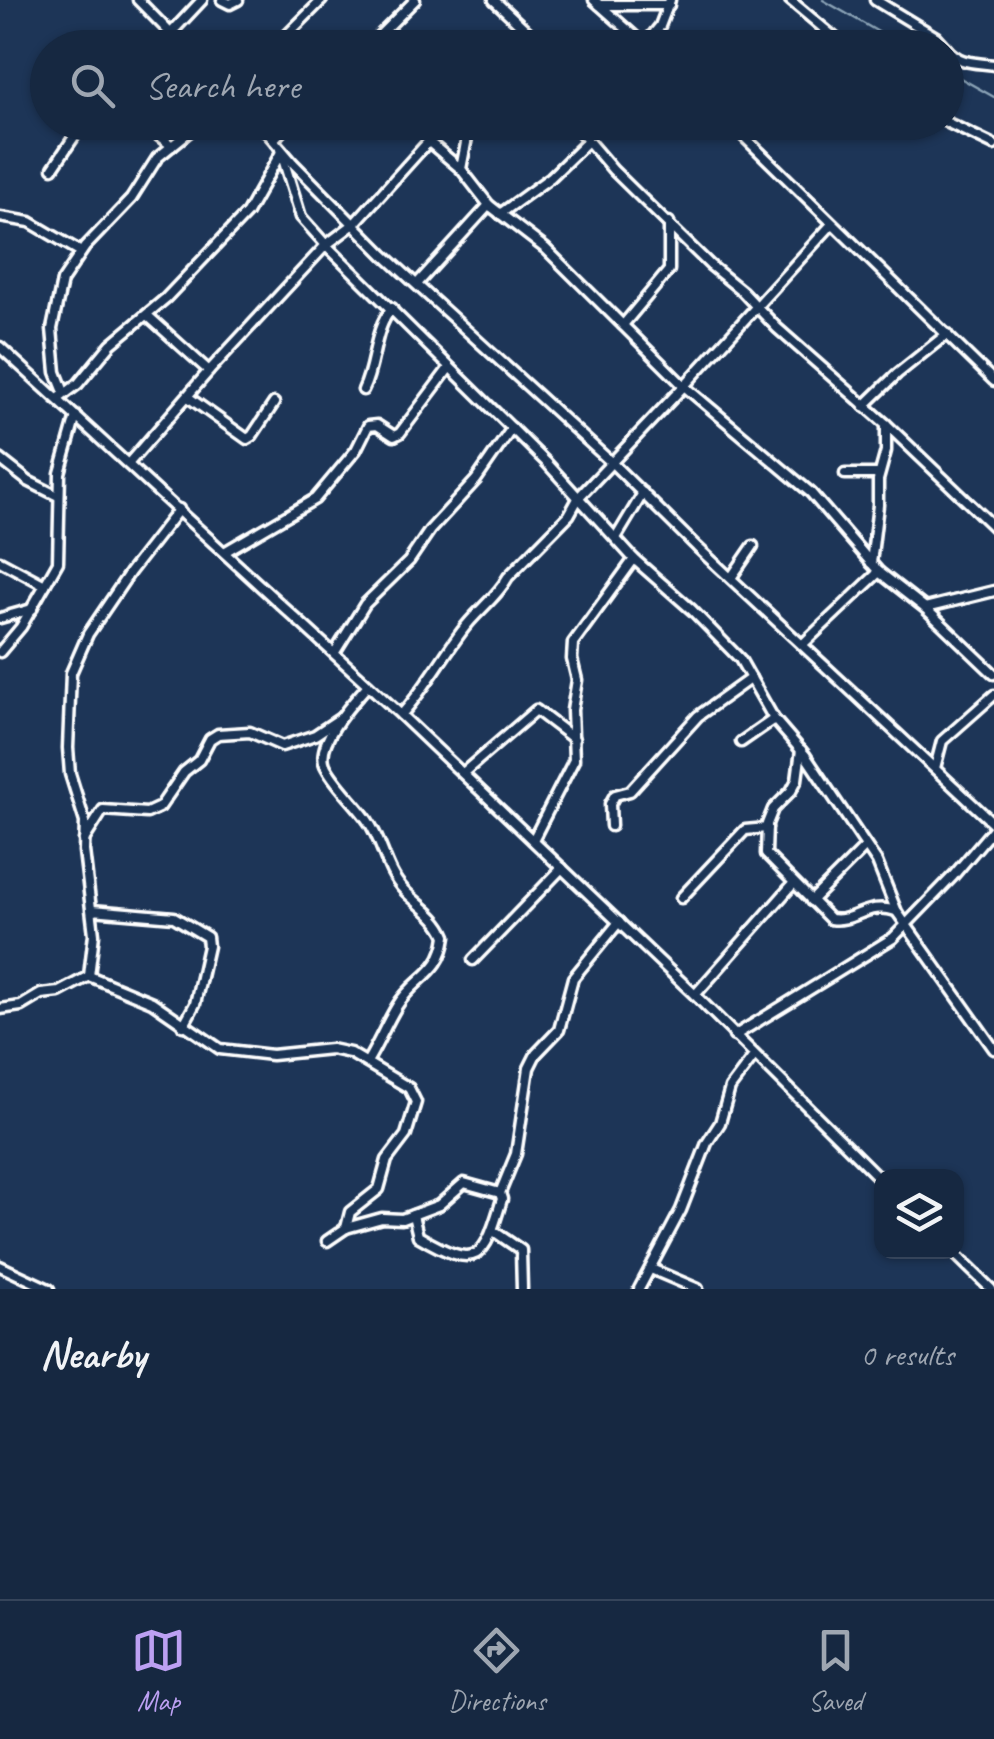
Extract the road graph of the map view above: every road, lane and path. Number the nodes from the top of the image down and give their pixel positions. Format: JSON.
{"nodes":[{"id":1,"x":138,"y":0,"type":"edge"},
{"id":2,"x":202,"y":0,"type":"edge"},
{"id":3,"x":222,"y":0,"type":"edge"},
{"id":4,"x":238,"y":0,"type":"edge"},
{"id":5,"x":322,"y":0,"type":"edge"},
{"id":6,"x":415,"y":0,"type":"edge"},
{"id":7,"x":494,"y":0,"type":"edge"},
{"id":8,"x":790,"y":0,"type":"edge"},
{"id":9,"x":875,"y":0,"type":"edge"},
{"id":10,"x":597,"y":2,"type":"edge"},
{"id":11,"x":670,"y":2,"type":"edge"},
{"id":12,"x":168,"y":30,"type":"edge"},
{"id":13,"x":174,"y":30,"type":"edge"},
{"id":14,"x":292,"y":30,"type":"edge"},
{"id":15,"x":385,"y":30,"type":"edge"},
{"id":16,"x":527,"y":30,"type":"edge"},
{"id":17,"x":627,"y":30,"type":"edge"},
{"id":18,"x":657,"y":30,"type":"edge"},
{"id":19,"x":826,"y":30,"type":"edge"},
{"id":20,"x":923,"y":30,"type":"edge"},
{"id":21,"x":964,"y":61,"type":"edge"},
{"id":22,"x":994,"y":65,"type":"edge"},
{"id":23,"x":964,"y":130,"type":"edge"},
{"id":24,"x":72,"y":140,"type":"edge"},
{"id":25,"x":164,"y":140,"type":"edge"},
{"id":26,"x":179,"y":140,"type":"edge"},
{"id":27,"x":274,"y":140,"type":"edge"},
{"id":28,"x":467,"y":140,"type":"edge"},
{"id":29,"x":747,"y":140,"type":"edge"},
{"id":30,"x":430,"y":142,"type":"joint"},
{"id":31,"x":588,"y":142,"type":"joint"},
{"id":32,"x":994,"y":144,"type":"edge"},
{"id":33,"x":172,"y":146,"type":"junction"},
{"id":34,"x":280,"y":152,"type":"junction"},
{"id":35,"x":53,"y":168,"type":"dead end"},
{"id":36,"x":461,"y":169,"type":"junction"},
{"id":37,"x":488,"y":205,"type":"junction"},
{"id":38,"x":500,"y":214,"type":"junction"},
{"id":39,"x":0,"y":217,"type":"edge"},
{"id":40,"x":669,"y":222,"type":"junction"},
{"id":41,"x":354,"y":224,"type":"junction"},
{"id":42,"x":832,"y":224,"type":"junction"},
{"id":43,"x":326,"y":245,"type":"junction"},
{"id":44,"x":81,"y":252,"type":"junction"},
{"id":45,"x":417,"y":284,"type":"junction"},
{"id":46,"x":392,"y":308,"type":"junction"},
{"id":47,"x":757,"y":308,"type":"junction"},
{"id":48,"x":148,"y":316,"type":"junction"},
{"id":49,"x":623,"y":325,"type":"junction"},
{"id":50,"x":947,"y":334,"type":"junction"},
{"id":51,"x":0,"y":347,"type":"edge"},
{"id":52,"x":449,"y":368,"type":"junction"},
{"id":53,"x":209,"y":370,"type":"junction"},
{"id":54,"x":994,"y":381,"type":"edge"},
{"id":55,"x":684,"y":386,"type":"junction"},
{"id":56,"x":363,"y":390,"type":"dead end"},
{"id":57,"x":61,"y":396,"type":"junction"},
{"id":58,"x":188,"y":397,"type":"junction"},
{"id":59,"x":274,"y":403,"type":"dead end"},
{"id":60,"x":864,"y":406,"type":"junction"},
{"id":61,"x":76,"y":416,"type":"junction"},
{"id":62,"x":886,"y":424,"type":"junction"},
{"id":63,"x":512,"y":428,"type":"junction"},
{"id":64,"x":0,"y":459,"type":"edge"},
{"id":65,"x":128,"y":464,"type":"junction"},
{"id":66,"x":613,"y":464,"type":"junction"},
{"id":67,"x":845,"y":474,"type":"dead end"},
{"id":68,"x":879,"y":474,"type":"junction"},
{"id":69,"x":643,"y":494,"type":"junction"},
{"id":70,"x":58,"y":496,"type":"junction"},
{"id":71,"x":579,"y":497,"type":"junction"},
{"id":72,"x":179,"y":510,"type":"junction"},
{"id":73,"x":994,"y":527,"type":"edge"},
{"id":74,"x":616,"y":538,"type":"junction"},
{"id":75,"x":752,"y":546,"type":"dead end"},
{"id":76,"x":226,"y":551,"type":"junction"},
{"id":77,"x":634,"y":559,"type":"junction"},
{"id":78,"x":0,"y":561,"type":"edge"},
{"id":79,"x":871,"y":563,"type":"junction"},
{"id":80,"x":879,"y":572,"type":"junction"},
{"id":81,"x":732,"y":578,"type":"junction"},
{"id":82,"x":46,"y":585,"type":"junction"},
{"id":83,"x":994,"y":591,"type":"edge"},
{"id":84,"x":925,"y":608,"type":"junction"},
{"id":85,"x":32,"y":609,"type":"junction"},
{"id":86,"x":0,"y":618,"type":"edge"},
{"id":87,"x":802,"y":644,"type":"junction"},
{"id":88,"x":0,"y":652,"type":"edge"},
{"id":89,"x":335,"y":652,"type":"junction"},
{"id":90,"x":994,"y":674,"type":"edge"},
{"id":91,"x":751,"y":678,"type":"junction"},
{"id":92,"x":368,"y":685,"type":"junction"},
{"id":93,"x":994,"y":695,"type":"edge"},
{"id":94,"x":401,"y":715,"type":"junction"},
{"id":95,"x":340,"y":718,"type":"junction"},
{"id":96,"x":774,"y":719,"type":"junction"},
{"id":97,"x":575,"y":740,"type":"junction"},
{"id":98,"x":741,"y":742,"type":"dead end"},
{"id":99,"x":801,"y":750,"type":"junction"},
{"id":100,"x":935,"y":768,"type":"junction"},
{"id":101,"x":462,"y":773,"type":"junction"},
{"id":102,"x":611,"y":826,"type":"dead end"},
{"id":103,"x":994,"y":826,"type":"edge"},
{"id":104,"x":767,"y":828,"type":"junction"},
{"id":105,"x":84,"y":840,"type":"junction"},
{"id":106,"x":533,"y":840,"type":"junction"},
{"id":107,"x":864,"y":847,"type":"junction"},
{"id":108,"x":562,"y":868,"type":"junction"},
{"id":109,"x":794,"y":884,"type":"junction"},
{"id":110,"x":682,"y":898,"type":"dead end"},
{"id":111,"x":811,"y":901,"type":"junction"},
{"id":112,"x":92,"y":910,"type":"junction"},
{"id":113,"x":897,"y":912,"type":"junction"},
{"id":114,"x":619,"y":922,"type":"junction"},
{"id":115,"x":907,"y":922,"type":"junction"},
{"id":116,"x":473,"y":960,"type":"dead end"},
{"id":117,"x":90,"y":976,"type":"junction"},
{"id":118,"x":695,"y":995,"type":"junction"},
{"id":119,"x":0,"y":1009,"type":"edge"},
{"id":120,"x":184,"y":1026,"type":"junction"},
{"id":121,"x":734,"y":1036,"type":"junction"},
{"id":122,"x":994,"y":1049,"type":"edge"},
{"id":123,"x":754,"y":1056,"type":"junction"},
{"id":124,"x":367,"y":1062,"type":"junction"},
{"id":125,"x":874,"y":1173,"type":"edge"},
{"id":126,"x":500,"y":1192,"type":"junction"},
{"id":127,"x":414,"y":1216,"type":"junction"},
{"id":128,"x":346,"y":1228,"type":"junction"},
{"id":129,"x":492,"y":1230,"type":"junction"},
{"id":130,"x":326,"y":1241,"type":"dead end"},
{"id":131,"x":960,"y":1259,"type":"edge"},
{"id":132,"x":0,"y":1266,"type":"edge"},
{"id":133,"x":651,"y":1269,"type":"junction"},
{"id":134,"x":49,"y":1289,"type":"edge"},
{"id":135,"x":522,"y":1289,"type":"edge"},
{"id":136,"x":639,"y":1289,"type":"edge"},
{"id":137,"x":698,"y":1289,"type":"edge"},
{"id":138,"x":991,"y":1289,"type":"edge"}],
"edges":[{"from":1,"to":12,"type":"street"},
{"from":2,"to":13,"type":"street"},
{"from":3,"to":4,"type":"street"},
{"from":5,"to":14,"type":"street"},
{"from":6,"to":15,"type":"street"},
{"from":7,"to":16,"type":"street"},
{"from":8,"to":19,"type":"street"},
{"from":9,"to":20,"type":"street"},
{"from":10,"to":11,"type":"street"},
{"from":10,"to":17,"type":"street"},
{"from":11,"to":18,"type":"street"},
{"from":21,"to":22,"type":"street"},
{"from":23,"to":32,"type":"street"},
{"from":24,"to":35,"type":"street"},
{"from":25,"to":33,"type":"street"},
{"from":26,"to":33,"type":"street"},
{"from":27,"to":34,"type":"street"},
{"from":28,"to":36,"type":"street"},
{"from":29,"to":42,"type":"street"},
{"from":30,"to":36,"type":"street"},
{"from":30,"to":41,"type":"street"},
{"from":31,"to":38,"type":"street"},
{"from":31,"to":40,"type":"street"},
{"from":33,"to":44,"type":"street"},
{"from":34,"to":41,"type":"street"},
{"from":34,"to":43,"type":"street"},
{"from":34,"to":48,"type":"street"},
{"from":36,"to":37,"type":"street"},
{"from":37,"to":38,"type":"street"},
{"from":37,"to":45,"type":"street"},
{"from":38,"to":49,"type":"street"},
{"from":39,"to":44,"type":"street"},
{"from":40,"to":47,"type":"street"},
{"from":40,"to":49,"type":"street"},
{"from":41,"to":43,"type":"street"},
{"from":41,"to":45,"type":"street"},
{"from":42,"to":47,"type":"street"},
{"from":42,"to":50,"type":"street"},
{"from":43,"to":46,"type":"street"},
{"from":43,"to":53,"type":"street"},
{"from":44,"to":57,"type":"street"},
{"from":45,"to":66,"type":"street"},
{"from":46,"to":52,"type":"street"},
{"from":46,"to":56,"type":"street"},
{"from":47,"to":55,"type":"street"},
{"from":47,"to":60,"type":"street"},
{"from":48,"to":53,"type":"street"},
{"from":48,"to":57,"type":"street"},
{"from":49,"to":55,"type":"street"},
{"from":50,"to":54,"type":"street"},
{"from":50,"to":60,"type":"street"},
{"from":51,"to":57,"type":"street"},
{"from":52,"to":63,"type":"street"},
{"from":52,"to":76,"type":"street"},
{"from":53,"to":58,"type":"street"},
{"from":55,"to":66,"type":"street"},
{"from":55,"to":79,"type":"street"},
{"from":57,"to":61,"type":"street"},
{"from":58,"to":59,"type":"street"},
{"from":58,"to":65,"type":"street"},
{"from":60,"to":62,"type":"street"},
{"from":61,"to":65,"type":"street"},
{"from":61,"to":70,"type":"street"},
{"from":62,"to":68,"type":"street"},
{"from":62,"to":73,"type":"street"},
{"from":63,"to":71,"type":"street"},
{"from":63,"to":89,"type":"street"},
{"from":64,"to":70,"type":"street"},
{"from":65,"to":72,"type":"street"},
{"from":66,"to":69,"type":"street"},
{"from":66,"to":71,"type":"street"},
{"from":67,"to":68,"type":"street"},
{"from":68,"to":79,"type":"street"},
{"from":69,"to":74,"type":"street"},
{"from":69,"to":81,"type":"street"},
{"from":70,"to":82,"type":"street"},
{"from":71,"to":74,"type":"street"},
{"from":71,"to":94,"type":"street"},
{"from":72,"to":76,"type":"street"},
{"from":72,"to":105,"type":"street"},
{"from":74,"to":77,"type":"street"},
{"from":75,"to":81,"type":"street"},
{"from":76,"to":89,"type":"street"},
{"from":77,"to":91,"type":"street"},
{"from":77,"to":97,"type":"street"},
{"from":78,"to":82,"type":"street"},
{"from":79,"to":80,"type":"street"},
{"from":80,"to":84,"type":"street"},
{"from":80,"to":87,"type":"street"},
{"from":81,"to":87,"type":"street"},
{"from":82,"to":85,"type":"street"},
{"from":83,"to":84,"type":"street"},
{"from":84,"to":90,"type":"street"},
{"from":85,"to":86,"type":"street"},
{"from":85,"to":88,"type":"street"},
{"from":87,"to":100,"type":"street"},
{"from":89,"to":92,"type":"street"},
{"from":91,"to":96,"type":"street"},
{"from":91,"to":102,"type":"street"},
{"from":92,"to":94,"type":"street"},
{"from":92,"to":95,"type":"street"},
{"from":93,"to":100,"type":"street"},
{"from":94,"to":101,"type":"street"},
{"from":95,"to":105,"type":"street"},
{"from":95,"to":124,"type":"street"},
{"from":96,"to":98,"type":"street"},
{"from":96,"to":99,"type":"street"},
{"from":97,"to":101,"type":"street"},
{"from":97,"to":106,"type":"street"},
{"from":99,"to":104,"type":"street"},
{"from":99,"to":107,"type":"street"},
{"from":100,"to":103,"type":"street"},
{"from":101,"to":106,"type":"street"},
{"from":103,"to":115,"type":"street"},
{"from":104,"to":109,"type":"street"},
{"from":104,"to":110,"type":"street"},
{"from":105,"to":112,"type":"street"},
{"from":106,"to":108,"type":"street"},
{"from":107,"to":111,"type":"street"},
{"from":107,"to":113,"type":"street"},
{"from":108,"to":114,"type":"street"},
{"from":108,"to":116,"type":"street"},
{"from":109,"to":111,"type":"street"},
{"from":109,"to":118,"type":"street"},
{"from":111,"to":113,"type":"street"},
{"from":112,"to":117,"type":"street"},
{"from":112,"to":120,"type":"street"},
{"from":113,"to":115,"type":"street"},
{"from":114,"to":118,"type":"street"},
{"from":114,"to":126,"type":"street"},
{"from":115,"to":121,"type":"street"},
{"from":115,"to":122,"type":"street"},
{"from":117,"to":119,"type":"street"},
{"from":117,"to":120,"type":"street"},
{"from":118,"to":121,"type":"street"},
{"from":120,"to":124,"type":"street"},
{"from":121,"to":123,"type":"street"},
{"from":123,"to":125,"type":"street"},
{"from":123,"to":133,"type":"street"},
{"from":124,"to":128,"type":"street"},
{"from":126,"to":127,"type":"street"},
{"from":126,"to":129,"type":"street"},
{"from":127,"to":128,"type":"street"},
{"from":127,"to":129,"type":"street"},
{"from":128,"to":130,"type":"street"},
{"from":129,"to":135,"type":"street"},
{"from":131,"to":138,"type":"street"},
{"from":132,"to":134,"type":"street"},
{"from":133,"to":136,"type":"street"},
{"from":133,"to":137,"type":"street"}]}
